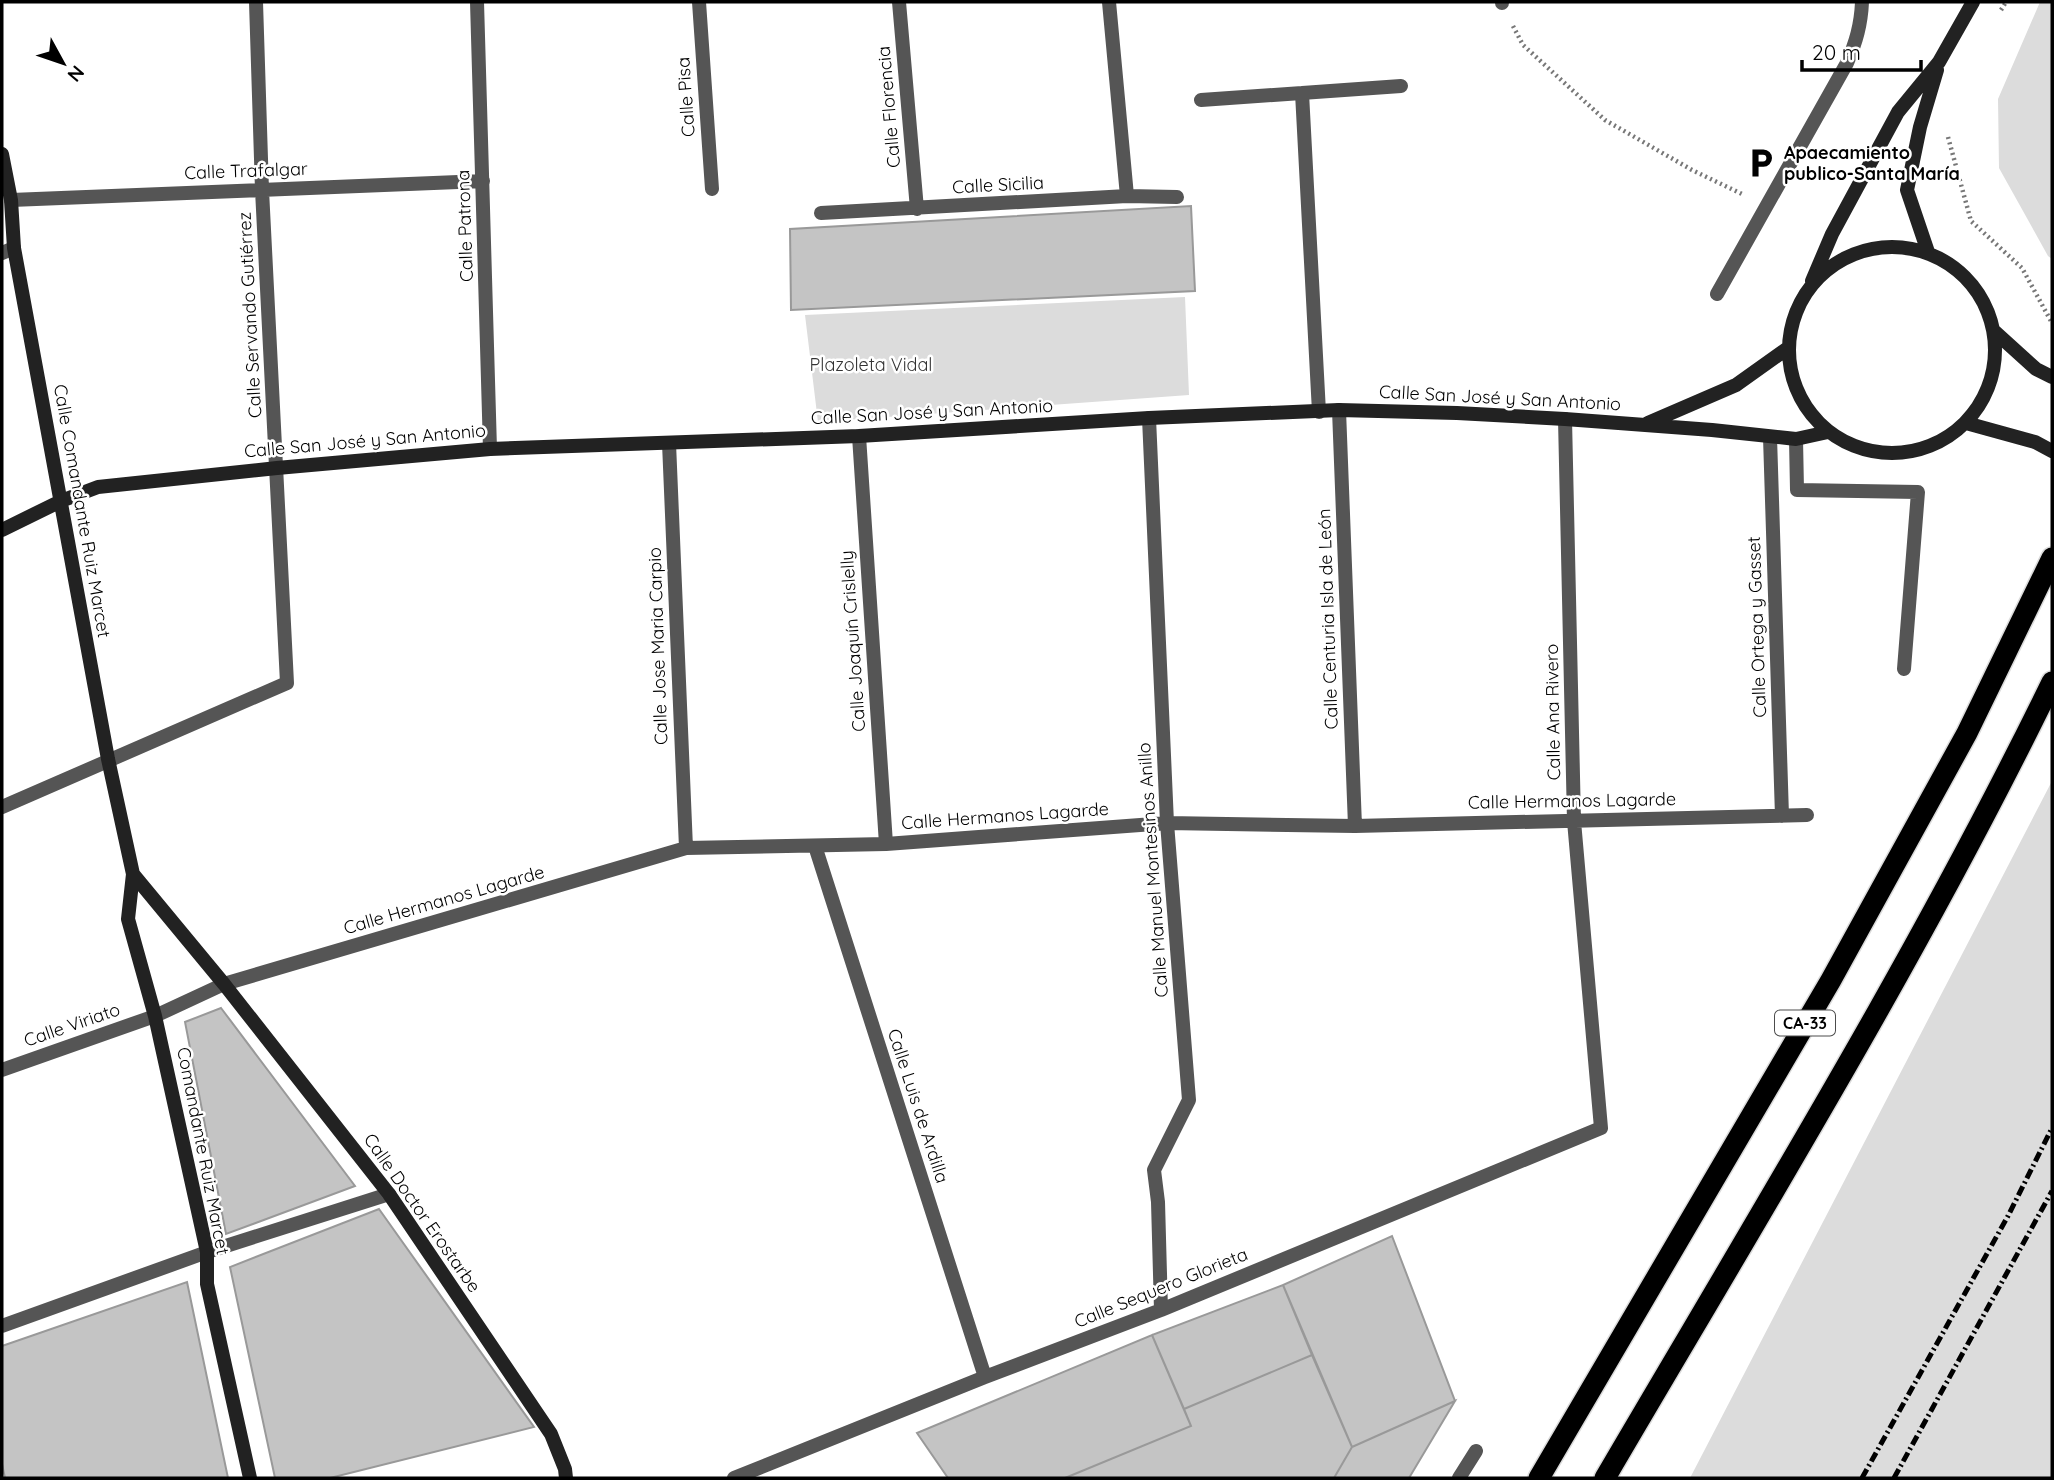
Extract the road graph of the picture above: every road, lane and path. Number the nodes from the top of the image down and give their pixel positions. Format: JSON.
{"nodes":[{"id":1,"x":256,"y":2,"type":"edge"},
{"id":2,"x":477,"y":2,"type":"edge"},
{"id":3,"x":699,"y":2,"type":"edge"},
{"id":4,"x":899,"y":2,"type":"edge"},
{"id":5,"x":1109,"y":2,"type":"edge"},
{"id":6,"x":1502,"y":2,"type":"edge"},
{"id":7,"x":1862,"y":2,"type":"edge"},
{"id":8,"x":1973,"y":2,"type":"edge"},
{"id":9,"x":2006,"y":2,"type":"edge"},
{"id":10,"x":2000,"y":13,"type":"dead end"},
{"id":11,"x":1940,"y":62,"type":"junction"},
{"id":12,"x":1401,"y":86,"type":"dead end"},
{"id":13,"x":1302,"y":93,"type":"junction"},
{"id":14,"x":1201,"y":100,"type":"dead end"},
{"id":15,"x":1946,"y":128,"type":"dead end"},
{"id":16,"x":2,"y":154,"type":"edge"},
{"id":17,"x":483,"y":181,"type":"junction"},
{"id":18,"x":712,"y":189,"type":"dead end"},
{"id":19,"x":262,"y":190,"type":"junction"},
{"id":20,"x":1128,"y":196,"type":"junction"},
{"id":21,"x":1177,"y":197,"type":"dead end"},
{"id":22,"x":10,"y":200,"type":"junction"},
{"id":23,"x":1767,"y":206,"type":"junction"},
{"id":24,"x":917,"y":209,"type":"junction"},
{"id":25,"x":821,"y":213,"type":"dead end"},
{"id":26,"x":8,"y":251,"type":"edge"},
{"id":27,"x":1928,"y":252,"type":"junction"},
{"id":28,"x":1809,"y":288,"type":"junction"},
{"id":29,"x":1717,"y":294,"type":"dead end"},
{"id":30,"x":2052,"y":323,"type":"edge"},
{"id":31,"x":1994,"y":331,"type":"junction"},
{"id":32,"x":1788,"y":348,"type":"junction"},
{"id":33,"x":2052,"y":377,"type":"edge"},
{"id":34,"x":1339,"y":410,"type":"junction"},
{"id":35,"x":1319,"y":412,"type":"junction"},
{"id":36,"x":1149,"y":418,"type":"junction"},
{"id":37,"x":1565,"y":419,"type":"junction"},
{"id":38,"x":1966,"y":423,"type":"junction"},
{"id":39,"x":1643,"y":424,"type":"junction"},
{"id":40,"x":1828,"y":432,"type":"junction"},
{"id":41,"x":859,"y":436,"type":"junction"},
{"id":42,"x":1770,"y":437,"type":"junction"},
{"id":43,"x":1796,"y":439,"type":"junction"},
{"id":44,"x":669,"y":443,"type":"junction"},
{"id":45,"x":490,"y":449,"type":"junction"},
{"id":46,"x":2052,"y":451,"type":"edge"},
{"id":47,"x":277,"y":468,"type":"junction"},
{"id":48,"x":61,"y":501,"type":"junction"},
{"id":49,"x":2,"y":530,"type":"edge"},
{"id":50,"x":2052,"y":558,"type":"edge"},
{"id":51,"x":1904,"y":669,"type":"dead end"},
{"id":52,"x":2052,"y":682,"type":"edge"},
{"id":53,"x":108,"y":759,"type":"junction"},
{"id":54,"x":2,"y":807,"type":"edge"},
{"id":55,"x":1807,"y":815,"type":"dead end"},
{"id":56,"x":1782,"y":816,"type":"junction"},
{"id":57,"x":1574,"y":821,"type":"junction"},
{"id":58,"x":1167,"y":823,"type":"junction"},
{"id":59,"x":1356,"y":826,"type":"junction"},
{"id":60,"x":886,"y":844,"type":"junction"},
{"id":61,"x":815,"y":846,"type":"junction"},
{"id":62,"x":686,"y":848,"type":"junction"},
{"id":63,"x":133,"y":874,"type":"junction"},
{"id":64,"x":224,"y":984,"type":"junction"},
{"id":65,"x":155,"y":1016,"type":"junction"},
{"id":66,"x":2,"y":1070,"type":"edge"},
{"id":67,"x":1601,"y":1128,"type":"joint"},
{"id":68,"x":389,"y":1194,"type":"junction"},
{"id":69,"x":207,"y":1252,"type":"junction"},
{"id":70,"x":1161,"y":1310,"type":"junction"},
{"id":71,"x":2,"y":1326,"type":"edge"},
{"id":72,"x":985,"y":1377,"type":"junction"},
{"id":73,"x":1476,"y":1451,"type":"dead end"},
{"id":74,"x":250,"y":1478,"type":"edge"},
{"id":75,"x":566,"y":1478,"type":"edge"},
{"id":76,"x":734,"y":1478,"type":"edge"},
{"id":77,"x":1459,"y":1478,"type":"edge"},
{"id":78,"x":1539,"y":1478,"type":"edge"},
{"id":79,"x":1605,"y":1478,"type":"edge"}],
"edges":[{"from":1,"to":19,"type":"street","name":"Calle Servando Gutiérrez"},
{"from":2,"to":17,"type":"street","name":"Calle Patrona"},
{"from":3,"to":18,"type":"street","name":"Calle Pisa"},
{"from":4,"to":24,"type":"street","name":"Calle Florencia"},
{"from":5,"to":20,"type":"street"},
{"from":6,"to":23,"type":"path"},
{"from":7,"to":23,"type":"street"},
{"from":8,"to":11,"type":"street"},
{"from":9,"to":10,"type":"path"},
{"from":11,"to":27,"type":"street"},
{"from":11,"to":28,"type":"street"},
{"from":12,"to":13,"type":"street"},
{"from":13,"to":14,"type":"street"},
{"from":13,"to":35,"type":"street"},
{"from":15,"to":30,"type":"path"},
{"from":16,"to":22,"type":"street","name":"Calle Comandante Ruiz Marcet"},
{"from":17,"to":19,"type":"street","name":"Calle Trafalgar"},
{"from":17,"to":45,"type":"street","name":"Calle Patrona"},
{"from":19,"to":22,"type":"street","name":"Calle Trafalgar"},
{"from":19,"to":47,"type":"street","name":"Calle Servando Gutiérrez"},
{"from":20,"to":21,"type":"street","name":"Calle Sicilia"},
{"from":20,"to":24,"type":"street","name":"Calle Sicilia"},
{"from":22,"to":26,"type":"street","name":"Calle Comandante Ruiz Marcet"},
{"from":23,"to":29,"type":"street"},
{"from":24,"to":25,"type":"street","name":"Calle Sicilia"},
{"from":26,"to":48,"type":"street","name":"Calle Comandante Ruiz Marcet"},
{"from":27,"to":28,"type":"street"},
{"from":27,"to":31,"type":"street"},
{"from":28,"to":32,"type":"street"},
{"from":31,"to":33,"type":"street"},
{"from":31,"to":38,"type":"street"},
{"from":32,"to":39,"type":"street","name":"Calle San José y San Antonio"},
{"from":32,"to":40,"type":"street"},
{"from":34,"to":35,"type":"street","name":"Calle San José y San Antonio"},
{"from":34,"to":37,"type":"street","name":"Calle San José y San Antonio"},
{"from":34,"to":59,"type":"street","name":"Calle Centuria Isla de León"},
{"from":35,"to":36,"type":"street","name":"Calle San José y San Antonio"},
{"from":36,"to":41,"type":"street","name":"Calle San José y San Antonio"},
{"from":36,"to":58,"type":"street","name":"Calle Manuel Montesinos Anillo"},
{"from":37,"to":39,"type":"street","name":"Calle San José y San Antonio"},
{"from":37,"to":57,"type":"street","name":"Calle Ana Rivero"},
{"from":38,"to":40,"type":"street"},
{"from":38,"to":46,"type":"street"},
{"from":39,"to":42,"type":"street"},
{"from":40,"to":43,"type":"street"},
{"from":41,"to":44,"type":"street","name":"Calle San José y San Antonio"},
{"from":41,"to":60,"type":"street","name":"Calle Joaquín Crislelly"},
{"from":42,"to":43,"type":"street"},
{"from":42,"to":56,"type":"street","name":"Calle Ortega y Gasset"},
{"from":43,"to":51,"type":"street"},
{"from":44,"to":45,"type":"street","name":"Calle San José y San Antonio"},
{"from":44,"to":62,"type":"street","name":"Calle Jose Maria Carpio"},
{"from":45,"to":47,"type":"street","name":"Calle San José y San Antonio"},
{"from":47,"to":48,"type":"street","name":"Calle San José y San Antonio"},
{"from":47,"to":53,"type":"street","name":"Calle Servando Gutiérrez"},
{"from":48,"to":49,"type":"street","name":"Calle San José y San Antonio"},
{"from":48,"to":53,"type":"street","name":"Calle Comandante Ruiz Marcet"},
{"from":50,"to":78,"type":"highway","number":"CA-33"},
{"from":52,"to":79,"type":"highway","number":"CA-33"},
{"from":53,"to":54,"type":"street"},
{"from":53,"to":63,"type":"street","name":"Calle Comandante Ruiz Marcet"},
{"from":55,"to":56,"type":"street","name":"Calle Hermanos Lagarde"},
{"from":56,"to":57,"type":"street","name":"Calle Hermanos Lagarde"},
{"from":57,"to":59,"type":"street","name":"Calle Hermanos Lagarde"},
{"from":57,"to":67,"type":"street","name":"Calle Ana Rivero"},
{"from":58,"to":59,"type":"street","name":"Calle Hermanos Lagarde"},
{"from":58,"to":60,"type":"street","name":"Calle Hermanos Lagarde"},
{"from":58,"to":70,"type":"street","name":"Calle Manuel Montesinos Anillo"},
{"from":60,"to":61,"type":"street","name":"Calle Hermanos Lagarde"},
{"from":61,"to":62,"type":"street","name":"Calle Hermanos Lagarde"},
{"from":61,"to":72,"type":"street","name":"Calle Luis de Ardilla"},
{"from":62,"to":64,"type":"street","name":"Calle Hermanos Lagarde"},
{"from":63,"to":64,"type":"street","name":"Calle Doctor Erostarbe"},
{"from":63,"to":65,"type":"street","name":"Comandante Ruiz Marcet"},
{"from":64,"to":65,"type":"street","name":"Calle Hermanos Lagarde"},
{"from":64,"to":68,"type":"street","name":"Calle Doctor Erostarbe"},
{"from":65,"to":66,"type":"street","name":"Calle Viriato"},
{"from":65,"to":69,"type":"street","name":"Comandante Ruiz Marcet"},
{"from":67,"to":70,"type":"street","name":"Calle Sequero Glorieta"},
{"from":68,"to":69,"type":"street"},
{"from":68,"to":75,"type":"street","name":"Calle Doctor Erostarbe"},
{"from":69,"to":71,"type":"street"},
{"from":69,"to":74,"type":"street","name":"Comandante Ruiz Marcet"},
{"from":70,"to":72,"type":"street","name":"Calle Sequero Glorieta"},
{"from":72,"to":76,"type":"street","name":"Calle Sequero Glorieta"},
{"from":73,"to":77,"type":"street"}]}
